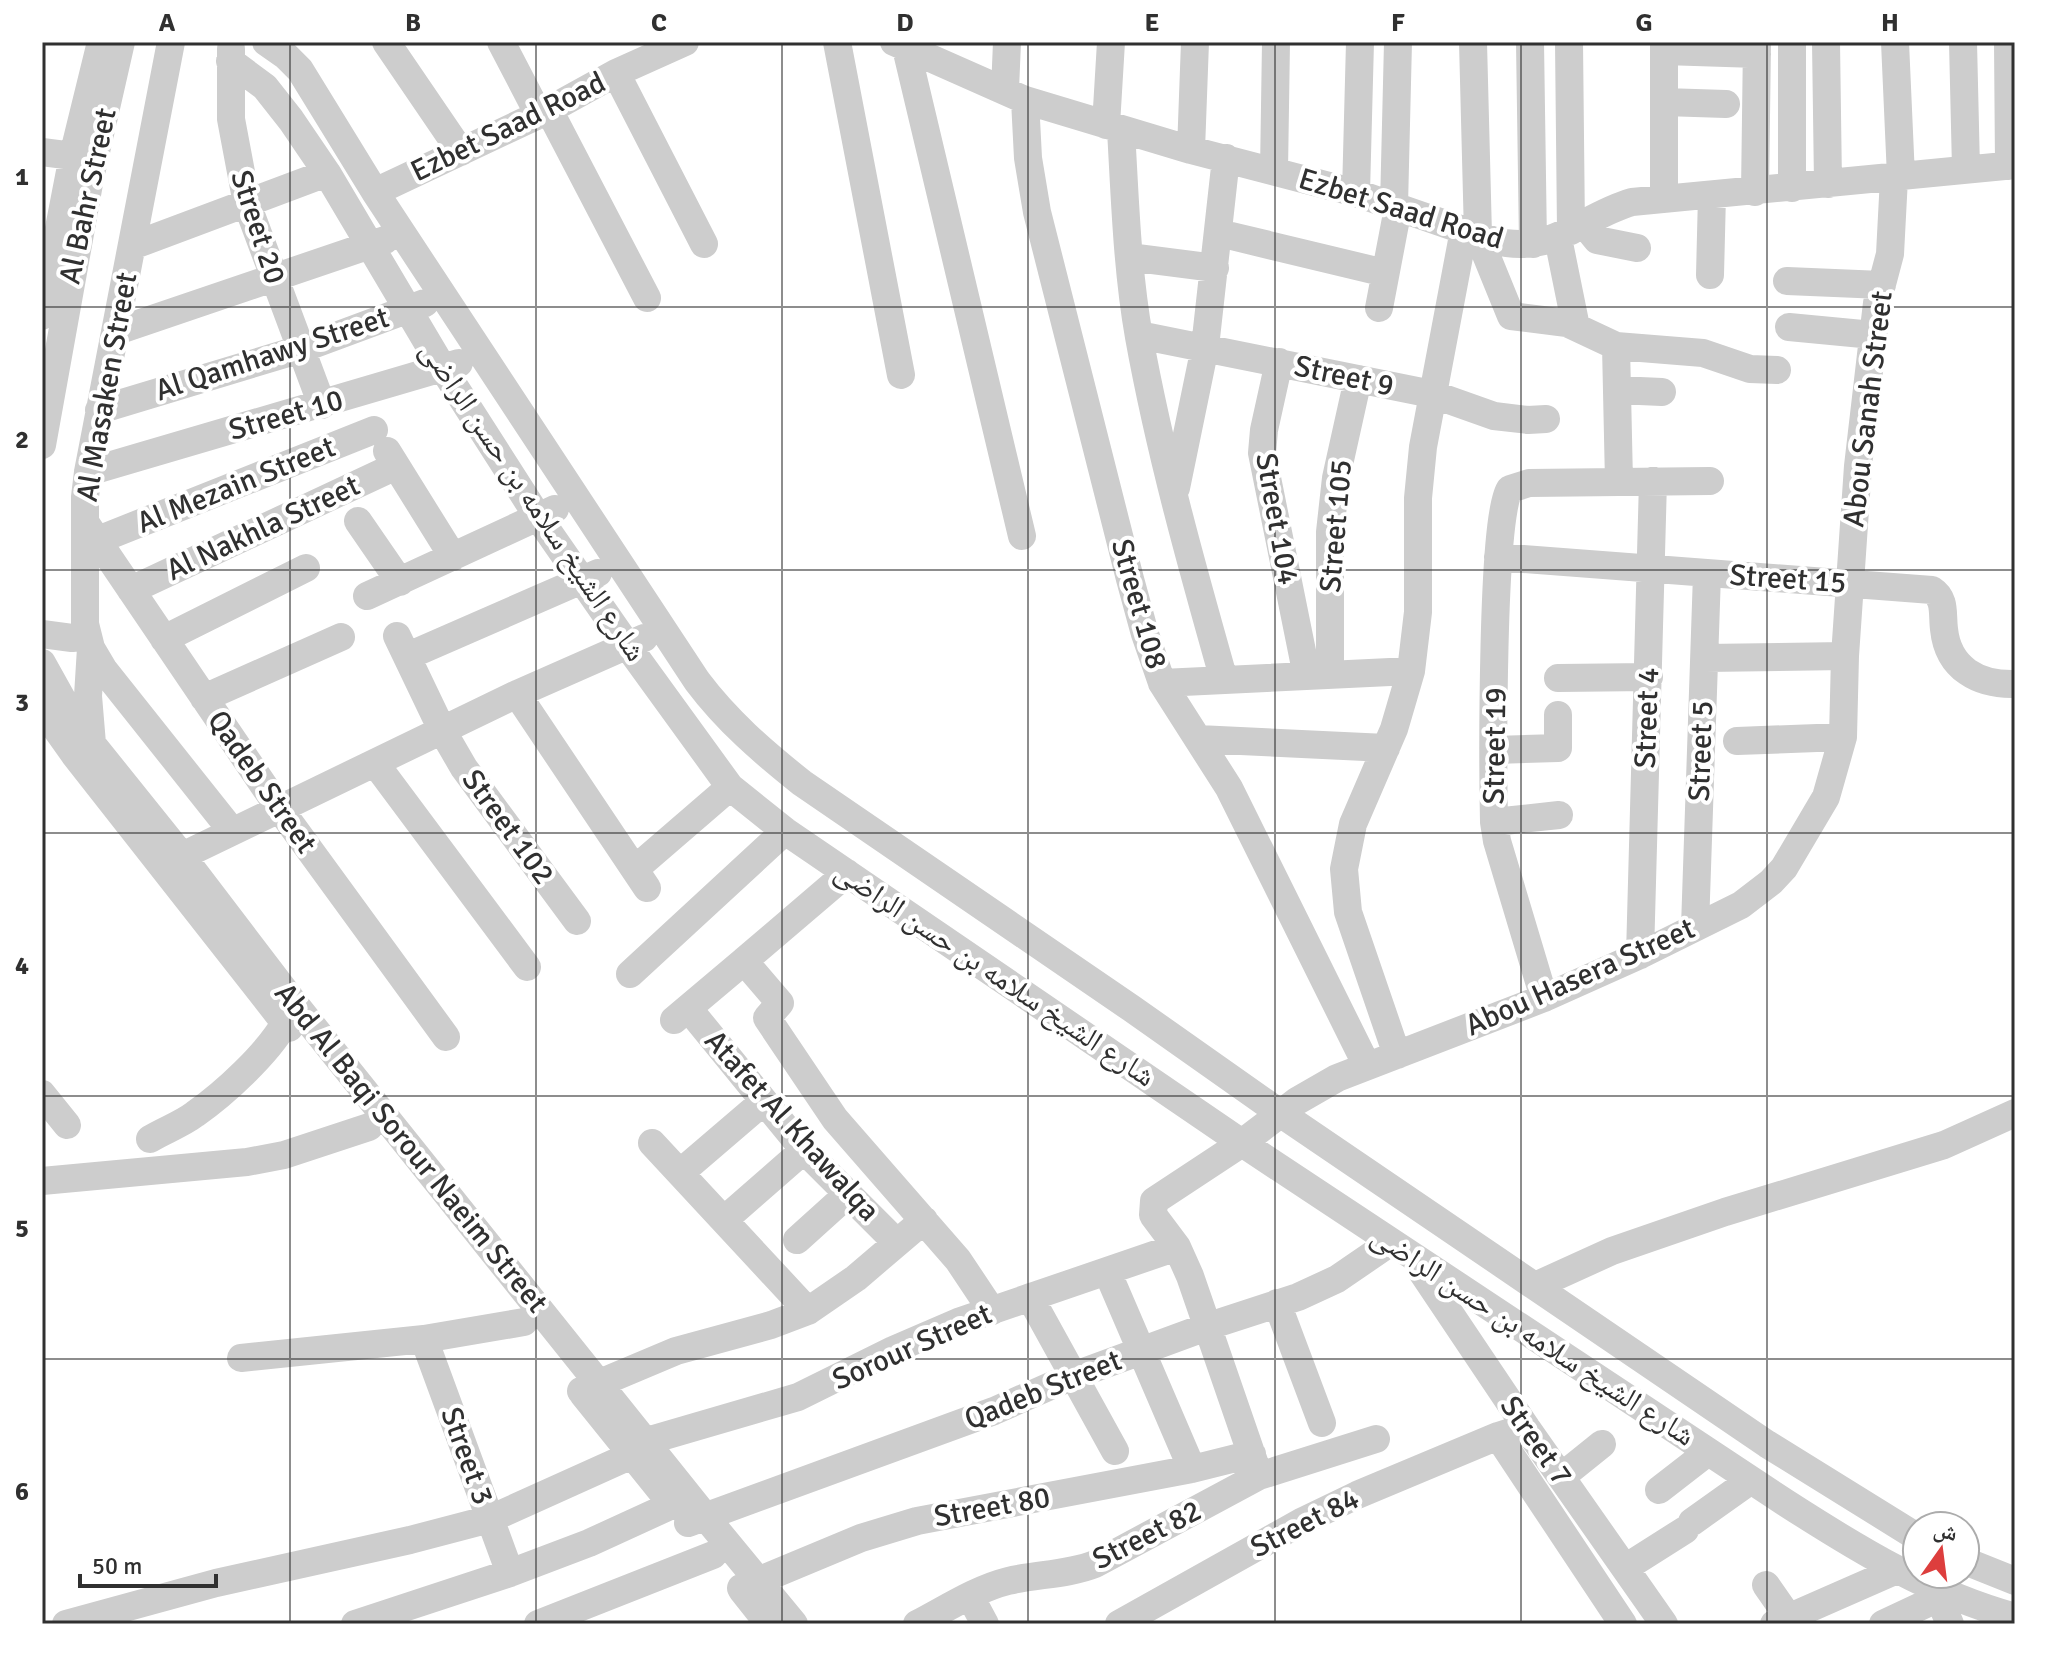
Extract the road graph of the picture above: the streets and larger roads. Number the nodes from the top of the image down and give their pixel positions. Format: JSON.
{"nodes":[{"id":1,"x":101,"y":42,"type":"edge"},
{"id":2,"x":121,"y":42,"type":"edge"},
{"id":3,"x":171,"y":42,"type":"edge"},
{"id":4,"x":266,"y":42,"type":"edge"},
{"id":5,"x":386,"y":42,"type":"edge"},
{"id":6,"x":501,"y":42,"type":"edge"},
{"id":7,"x":685,"y":42,"type":"edge"},
{"id":8,"x":837,"y":42,"type":"edge"},
{"id":9,"x":1007,"y":42,"type":"edge"},
{"id":10,"x":1111,"y":42,"type":"edge"},
{"id":11,"x":1195,"y":42,"type":"edge"},
{"id":12,"x":1276,"y":42,"type":"edge"},
{"id":13,"x":1360,"y":42,"type":"edge"},
{"id":14,"x":1398,"y":42,"type":"edge"},
{"id":15,"x":1473,"y":42,"type":"edge"},
{"id":16,"x":1530,"y":42,"type":"edge"},
{"id":17,"x":1569,"y":42,"type":"edge"},
{"id":18,"x":1792,"y":42,"type":"edge"},
{"id":19,"x":1826,"y":42,"type":"edge"},
{"id":20,"x":1895,"y":42,"type":"edge"},
{"id":21,"x":1963,"y":42,"type":"edge"},
{"id":22,"x":2008,"y":42,"type":"edge"},
{"id":23,"x":911,"y":47,"type":"edge"},
{"id":24,"x":1664,"y":47,"type":"edge"},
{"id":25,"x":1757,"y":48,"type":"edge"},
{"id":26,"x":231,"y":52,"type":"edge"},
{"id":27,"x":616,"y":73,"type":"junction"},
{"id":28,"x":1015,"y":95,"type":"junction"},
{"id":29,"x":1664,"y":102,"type":"junction"},
{"id":30,"x":1726,"y":104,"type":"dead end"},
{"id":31,"x":544,"y":112,"type":"junction"},
{"id":32,"x":1114,"y":127,"type":"junction"},
{"id":33,"x":1191,"y":150,"type":"junction"},
{"id":34,"x":461,"y":152,"type":"junction"},
{"id":35,"x":58,"y":154,"type":"edge"},
{"id":36,"x":1226,"y":158,"type":"junction"},
{"id":37,"x":2012,"y":166,"type":"edge"},
{"id":38,"x":1966,"y":169,"type":"junction"},
{"id":39,"x":1274,"y":171,"type":"junction"},
{"id":40,"x":327,"y":173,"type":"junction"},
{"id":41,"x":1898,"y":177,"type":"junction"},
{"id":42,"x":1828,"y":184,"type":"junction"},
{"id":43,"x":1792,"y":188,"type":"junction"},
{"id":44,"x":375,"y":192,"type":"junction"},
{"id":45,"x":1755,"y":192,"type":"junction"},
{"id":46,"x":1356,"y":193,"type":"junction"},
{"id":47,"x":1712,"y":195,"type":"junction"},
{"id":48,"x":1664,"y":199,"type":"junction"},
{"id":49,"x":247,"y":204,"type":"junction"},
{"id":50,"x":1396,"y":207,"type":"junction"},
{"id":51,"x":1219,"y":233,"type":"junction"},
{"id":52,"x":1471,"y":233,"type":"junction"},
{"id":53,"x":403,"y":234,"type":"junction"},
{"id":54,"x":1562,"y":234,"type":"junction"},
{"id":55,"x":369,"y":244,"type":"junction"},
{"id":56,"x":704,"y":244,"type":"dead end"},
{"id":57,"x":132,"y":246,"type":"junction"},
{"id":58,"x":1637,"y":248,"type":"dead end"},
{"id":59,"x":1129,"y":257,"type":"junction"},
{"id":60,"x":1215,"y":268,"type":"junction"},
{"id":61,"x":1385,"y":273,"type":"junction"},
{"id":62,"x":1710,"y":275,"type":"dead end"},
{"id":63,"x":273,"y":277,"type":"junction"},
{"id":64,"x":1787,"y":281,"type":"dead end"},
{"id":65,"x":1882,"y":285,"type":"junction"},
{"id":66,"x":444,"y":297,"type":"junction"},
{"id":67,"x":647,"y":298,"type":"dead end"},
{"id":68,"x":1379,"y":308,"type":"dead end"},
{"id":69,"x":407,"y":309,"type":"junction"},
{"id":70,"x":42,"y":316,"type":"edge"},
{"id":71,"x":1576,"y":327,"type":"junction"},
{"id":72,"x":1789,"y":327,"type":"dead end"},
{"id":73,"x":117,"y":331,"type":"junction"},
{"id":74,"x":1139,"y":335,"type":"junction"},
{"id":75,"x":1873,"y":335,"type":"junction"},
{"id":76,"x":1616,"y":346,"type":"junction"},
{"id":77,"x":1205,"y":347,"type":"junction"},
{"id":78,"x":301,"y":349,"type":"junction"},
{"id":79,"x":483,"y":356,"type":"junction"},
{"id":80,"x":1279,"y":362,"type":"junction"},
{"id":81,"x":442,"y":367,"type":"junction"},
{"id":82,"x":1777,"y":370,"type":"dead end"},
{"id":83,"x":901,"y":375,"type":"dead end"},
{"id":84,"x":1358,"y":379,"type":"junction"},
{"id":85,"x":1617,"y":390,"type":"junction"},
{"id":86,"x":1662,"y":392,"type":"dead end"},
{"id":87,"x":1432,"y":394,"type":"junction"},
{"id":88,"x":353,"y":396,"type":"junction"},
{"id":89,"x":322,"y":405,"type":"junction"},
{"id":90,"x":99,"y":410,"type":"junction"},
{"id":91,"x":1546,"y":419,"type":"dead end"},
{"id":92,"x":374,"y":430,"type":"junction"},
{"id":93,"x":42,"y":445,"type":"edge"},
{"id":94,"x":396,"y":466,"type":"junction"},
{"id":95,"x":88,"y":472,"type":"junction"},
{"id":96,"x":1653,"y":481,"type":"junction"},
{"id":97,"x":1710,"y":481,"type":"dead end"},
{"id":98,"x":1619,"y":482,"type":"junction"},
{"id":99,"x":577,"y":499,"type":"junction"},
{"id":100,"x":1173,"y":500,"type":"junction"},
{"id":101,"x":538,"y":517,"type":"junction"},
{"id":102,"x":358,"y":521,"type":"dead end"},
{"id":103,"x":91,"y":531,"type":"junction"},
{"id":104,"x":1022,"y":536,"type":"dead end"},
{"id":105,"x":453,"y":557,"type":"junction"},
{"id":106,"x":1498,"y":557,"type":"junction"},
{"id":107,"x":620,"y":565,"type":"junction"},
{"id":108,"x":306,"y":568,"type":"dead end"},
{"id":109,"x":1651,"y":571,"type":"junction"},
{"id":110,"x":1707,"y":574,"type":"junction"},
{"id":111,"x":582,"y":580,"type":"junction"},
{"id":112,"x":400,"y":582,"type":"junction"},
{"id":113,"x":1850,"y":583,"type":"junction"},
{"id":114,"x":131,"y":590,"type":"junction"},
{"id":115,"x":367,"y":596,"type":"dead end"},
{"id":116,"x":663,"y":629,"type":"junction"},
{"id":117,"x":42,"y":634,"type":"edge"},
{"id":118,"x":341,"y":637,"type":"dead end"},
{"id":119,"x":164,"y":639,"type":"junction"},
{"id":120,"x":89,"y":642,"type":"junction"},
{"id":121,"x":627,"y":645,"type":"junction"},
{"id":122,"x":1845,"y":656,"type":"junction"},
{"id":123,"x":1705,"y":658,"type":"junction"},
{"id":124,"x":42,"y":663,"type":"edge"},
{"id":125,"x":1411,"y":671,"type":"junction"},
{"id":126,"x":1318,"y":676,"type":"junction"},
{"id":127,"x":1649,"y":677,"type":"junction"},
{"id":128,"x":1558,"y":678,"type":"dead end"},
{"id":129,"x":1224,"y":680,"type":"junction"},
{"id":130,"x":1162,"y":683,"type":"junction"},
{"id":131,"x":2015,"y":684,"type":"edge"},
{"id":132,"x":517,"y":694,"type":"junction"},
{"id":133,"x":204,"y":698,"type":"junction"},
{"id":134,"x":42,"y":709,"type":"edge"},
{"id":135,"x":1558,"y":715,"type":"dead end"},
{"id":136,"x":442,"y":730,"type":"junction"},
{"id":137,"x":1843,"y":737,"type":"junction"},
{"id":138,"x":1198,"y":739,"type":"junction"},
{"id":139,"x":1737,"y":741,"type":"dead end"},
{"id":140,"x":92,"y":745,"type":"junction"},
{"id":141,"x":1386,"y":748,"type":"junction"},
{"id":142,"x":1495,"y":750,"type":"junction"},
{"id":143,"x":375,"y":763,"type":"junction"},
{"id":144,"x":730,"y":787,"type":"junction"},
{"id":145,"x":279,"y":808,"type":"junction"},
{"id":146,"x":1559,"y":815,"type":"dead end"},
{"id":147,"x":1494,"y":822,"type":"junction"},
{"id":148,"x":232,"y":831,"type":"junction"},
{"id":149,"x":785,"y":831,"type":"junction"},
{"id":150,"x":182,"y":856,"type":"junction"},
{"id":151,"x":847,"y":873,"type":"junction"},
{"id":152,"x":577,"y":921,"type":"dead end"},
{"id":153,"x":1695,"y":927,"type":"junction"},
{"id":154,"x":1640,"y":955,"type":"junction"},
{"id":155,"x":744,"y":961,"type":"junction"},
{"id":156,"x":527,"y":967,"type":"dead end"},
{"id":157,"x":630,"y":974,"type":"dead end"},
{"id":158,"x":1544,"y":998,"type":"junction"},
{"id":159,"x":285,"y":1023,"type":"junction"},
{"id":160,"x":446,"y":1037,"type":"dead end"},
{"id":161,"x":1397,"y":1055,"type":"junction"},
{"id":162,"x":1367,"y":1066,"type":"junction"},
{"id":163,"x":42,"y":1094,"type":"edge"},
{"id":164,"x":763,"y":1102,"type":"junction"},
{"id":165,"x":1280,"y":1113,"type":"junction"},
{"id":166,"x":2015,"y":1113,"type":"edge"},
{"id":167,"x":67,"y":1125,"type":"dead end"},
{"id":168,"x":369,"y":1127,"type":"junction"},
{"id":169,"x":150,"y":1139,"type":"dead end"},
{"id":170,"x":652,"y":1143,"type":"dead end"},
{"id":171,"x":1242,"y":1143,"type":"junction"},
{"id":172,"x":804,"y":1150,"type":"junction"},
{"id":173,"x":680,"y":1173,"type":"junction"},
{"id":174,"x":42,"y":1181,"type":"edge"},
{"id":175,"x":848,"y":1194,"type":"junction"},
{"id":176,"x":724,"y":1220,"type":"junction"},
{"id":177,"x":924,"y":1220,"type":"junction"},
{"id":178,"x":797,"y":1240,"type":"dead end"},
{"id":179,"x":897,"y":1243,"type":"junction"},
{"id":180,"x":1177,"y":1247,"type":"junction"},
{"id":181,"x":1401,"y":1249,"type":"junction"},
{"id":182,"x":1107,"y":1271,"type":"junction"},
{"id":183,"x":1535,"y":1286,"type":"junction"},
{"id":184,"x":1030,"y":1297,"type":"junction"},
{"id":185,"x":1277,"y":1303,"type":"junction"},
{"id":186,"x":808,"y":1311,"type":"junction"},
{"id":187,"x":992,"y":1311,"type":"junction"},
{"id":188,"x":524,"y":1322,"type":"junction"},
{"id":189,"x":1209,"y":1326,"type":"junction"},
{"id":190,"x":424,"y":1339,"type":"junction"},
{"id":191,"x":1142,"y":1350,"type":"junction"},
{"id":192,"x":241,"y":1358,"type":"dead end"},
{"id":193,"x":1073,"y":1376,"type":"junction"},
{"id":194,"x":588,"y":1387,"type":"junction"},
{"id":195,"x":1322,"y":1423,"type":"dead end"},
{"id":196,"x":1526,"y":1427,"type":"junction"},
{"id":197,"x":1498,"y":1436,"type":"junction"},
{"id":198,"x":1376,"y":1439,"type":"dead end"},
{"id":199,"x":1602,"y":1444,"type":"dead end"},
{"id":200,"x":639,"y":1448,"type":"junction"},
{"id":201,"x":1115,"y":1451,"type":"dead end"},
{"id":202,"x":1708,"y":1452,"type":"junction"},
{"id":203,"x":1256,"y":1465,"type":"junction"},
{"id":204,"x":1192,"y":1469,"type":"junction"},
{"id":205,"x":1561,"y":1477,"type":"junction"},
{"id":206,"x":1751,"y":1480,"type":"junction"},
{"id":207,"x":1659,"y":1490,"type":"dead end"},
{"id":208,"x":687,"y":1514,"type":"junction"},
{"id":209,"x":490,"y":1519,"type":"junction"},
{"id":210,"x":1901,"y":1527,"type":"edge"},
{"id":211,"x":713,"y":1555,"type":"junction"},
{"id":212,"x":1981,"y":1567,"type":"edge"},
{"id":213,"x":1625,"y":1568,"type":"junction"},
{"id":214,"x":1897,"y":1570,"type":"junction"},
{"id":215,"x":510,"y":1573,"type":"junction"},
{"id":216,"x":2015,"y":1581,"type":"edge"},
{"id":217,"x":749,"y":1584,"type":"junction"},
{"id":218,"x":1766,"y":1585,"type":"dead end"},
{"id":219,"x":970,"y":1596,"type":"junction"},
{"id":220,"x":1945,"y":1606,"type":"edge"},
{"id":221,"x":2015,"y":1617,"type":"edge"},
{"id":222,"x":756,"y":1621,"type":"edge"},
{"id":223,"x":1781,"y":1621,"type":"edge"},
{"id":224,"x":66,"y":1624,"type":"edge"},
{"id":225,"x":355,"y":1624,"type":"edge"},
{"id":226,"x":538,"y":1624,"type":"edge"},
{"id":227,"x":794,"y":1624,"type":"edge"},
{"id":228,"x":917,"y":1624,"type":"edge"},
{"id":229,"x":985,"y":1624,"type":"edge"},
{"id":230,"x":1119,"y":1624,"type":"edge"},
{"id":231,"x":1623,"y":1624,"type":"edge"},
{"id":232,"x":1664,"y":1624,"type":"edge"},
{"id":233,"x":1883,"y":1624,"type":"edge"}],
"edges":[{"from":1,"to":35,"type":"street","name":"Al Bahr Street"},
{"from":2,"to":93,"type":"street","name":"Al Bahr Street"},
{"from":3,"to":57,"type":"street","name":"Al Masaken Street"},
{"from":4,"to":44,"type":"street","name":"شارع الشيخ سلامه بن حسن الراضى"},
{"from":5,"to":34,"type":"street"},
{"from":6,"to":31,"type":"street"},
{"from":7,"to":27,"type":"street","name":"Ezbet Saad Road"},
{"from":8,"to":83,"type":"street"},
{"from":9,"to":28,"type":"street","name":"Street 108"},
{"from":10,"to":32,"type":"street"},
{"from":11,"to":33,"type":"street"},
{"from":12,"to":39,"type":"street"},
{"from":13,"to":46,"type":"street"},
{"from":14,"to":50,"type":"street"},
{"from":15,"to":52,"type":"street"},
{"from":16,"to":54,"type":"street"},
{"from":17,"to":54,"type":"street"},
{"from":18,"to":43,"type":"street"},
{"from":19,"to":42,"type":"street"},
{"from":20,"to":41,"type":"street"},
{"from":21,"to":38,"type":"street"},
{"from":22,"to":37,"type":"street"},
{"from":23,"to":28,"type":"street","name":"Ezbet Saad Road"},
{"from":23,"to":104,"type":"street"},
{"from":24,"to":25,"type":"street"},
{"from":24,"to":29,"type":"street"},
{"from":25,"to":45,"type":"street"},
{"from":26,"to":40,"type":"street","name":"شارع الشيخ سلامه بن حسن الراضى"},
{"from":26,"to":49,"type":"street","name":"Street 20"},
{"from":27,"to":31,"type":"street","name":"Ezbet Saad Road"},
{"from":27,"to":56,"type":"street"},
{"from":28,"to":32,"type":"street","name":"Ezbet Saad Road"},
{"from":28,"to":130,"type":"street","name":"Street 108"},
{"from":29,"to":30,"type":"street"},
{"from":29,"to":48,"type":"street"},
{"from":31,"to":34,"type":"street","name":"Ezbet Saad Road"},
{"from":31,"to":67,"type":"street"},
{"from":32,"to":33,"type":"street","name":"Ezbet Saad Road"},
{"from":32,"to":59,"type":"street"},
{"from":33,"to":36,"type":"street","name":"Ezbet Saad Road"},
{"from":34,"to":44,"type":"street","name":"Ezbet Saad Road"},
{"from":35,"to":70,"type":"street","name":"Al Bahr Street"},
{"from":36,"to":39,"type":"street","name":"Ezbet Saad Road"},
{"from":36,"to":51,"type":"street"},
{"from":37,"to":38,"type":"street"},
{"from":38,"to":41,"type":"street"},
{"from":39,"to":46,"type":"street","name":"Ezbet Saad Road"},
{"from":40,"to":49,"type":"street"},
{"from":40,"to":55,"type":"street","name":"شارع الشيخ سلامه بن حسن الراضى"},
{"from":41,"to":42,"type":"street"},
{"from":41,"to":65,"type":"street","name":"Abou Sanah Street"},
{"from":42,"to":43,"type":"street"},
{"from":43,"to":45,"type":"street"},
{"from":44,"to":53,"type":"street","name":"شارع الشيخ سلامه بن حسن الراضى"},
{"from":45,"to":47,"type":"street"},
{"from":46,"to":50,"type":"street","name":"Ezbet Saad Road"},
{"from":47,"to":48,"type":"street"},
{"from":47,"to":62,"type":"street"},
{"from":48,"to":54,"type":"street"},
{"from":49,"to":57,"type":"street"},
{"from":49,"to":63,"type":"street","name":"Street 20"},
{"from":50,"to":52,"type":"street","name":"Ezbet Saad Road"},
{"from":50,"to":61,"type":"street"},
{"from":51,"to":60,"type":"street"},
{"from":51,"to":61,"type":"street"},
{"from":52,"to":54,"type":"street","name":"Ezbet Saad Road"},
{"from":52,"to":71,"type":"street"},
{"from":52,"to":87,"type":"street"},
{"from":53,"to":55,"type":"street"},
{"from":53,"to":66,"type":"street","name":"شارع الشيخ سلامه بن حسن الراضى"},
{"from":54,"to":58,"type":"street"},
{"from":54,"to":71,"type":"street"},
{"from":55,"to":63,"type":"street"},
{"from":55,"to":69,"type":"street","name":"شارع الشيخ سلامه بن حسن الراضى"},
{"from":57,"to":73,"type":"street","name":"Al Masaken Street"},
{"from":59,"to":60,"type":"street"},
{"from":59,"to":74,"type":"street"},
{"from":60,"to":77,"type":"street"},
{"from":61,"to":68,"type":"street"},
{"from":63,"to":73,"type":"street"},
{"from":63,"to":78,"type":"street","name":"Street 20"},
{"from":64,"to":65,"type":"street"},
{"from":65,"to":75,"type":"street","name":"Abou Sanah Street"},
{"from":66,"to":69,"type":"street","name":"Al Qamhawy Street"},
{"from":66,"to":79,"type":"street","name":"شارع الشيخ سلامه بن حسن الراضى"},
{"from":69,"to":78,"type":"street","name":"Al Qamhawy Street"},
{"from":69,"to":81,"type":"street","name":"شارع الشيخ سلامه بن حسن الراضى"},
{"from":71,"to":76,"type":"street"},
{"from":72,"to":75,"type":"street"},
{"from":73,"to":90,"type":"street","name":"Al Masaken Street"},
{"from":74,"to":77,"type":"street","name":"Street 9"},
{"from":74,"to":100,"type":"street"},
{"from":75,"to":113,"type":"street","name":"Abou Sanah Street"},
{"from":76,"to":82,"type":"street"},
{"from":76,"to":85,"type":"street"},
{"from":77,"to":80,"type":"street","name":"Street 9"},
{"from":77,"to":100,"type":"street"},
{"from":78,"to":89,"type":"street","name":"Street 20"},
{"from":78,"to":90,"type":"street","name":"Al Qamhawy Street"},
{"from":79,"to":81,"type":"street","name":"Street 10"},
{"from":79,"to":99,"type":"street","name":"شارع الشيخ سلامه بن حسن الراضى"},
{"from":80,"to":84,"type":"street","name":"Street 9"},
{"from":80,"to":126,"type":"street","name":"Street 104"},
{"from":81,"to":88,"type":"street","name":"Street 10"},
{"from":81,"to":101,"type":"street","name":"شارع الشيخ سلامه بن حسن الراضى"},
{"from":84,"to":87,"type":"street","name":"Street 9"},
{"from":84,"to":126,"type":"street","name":"Street 105"},
{"from":85,"to":86,"type":"street"},
{"from":85,"to":98,"type":"street"},
{"from":87,"to":91,"type":"street","name":"Street 9"},
{"from":87,"to":125,"type":"street"},
{"from":88,"to":89,"type":"street","name":"Street 10"},
{"from":88,"to":92,"type":"street"},
{"from":89,"to":95,"type":"street","name":"Street 10"},
{"from":90,"to":95,"type":"street","name":"Al Masaken Street"},
{"from":92,"to":94,"type":"street"},
{"from":92,"to":103,"type":"street","name":"Al Mezain Street"},
{"from":94,"to":105,"type":"street"},
{"from":94,"to":114,"type":"street","name":"Al Nakhla Street"},
{"from":95,"to":103,"type":"street","name":"Al Masaken Street"},
{"from":96,"to":97,"type":"street"},
{"from":96,"to":98,"type":"street"},
{"from":96,"to":109,"type":"street","name":"Street 4"},
{"from":98,"to":106,"type":"street","name":"Street 19"},
{"from":99,"to":101,"type":"street"},
{"from":99,"to":107,"type":"street","name":"شارع الشيخ سلامه بن حسن الراضى"},
{"from":100,"to":129,"type":"street"},
{"from":101,"to":105,"type":"street"},
{"from":101,"to":111,"type":"street","name":"شارع الشيخ سلامه بن حسن الراضى"},
{"from":102,"to":112,"type":"street"},
{"from":103,"to":114,"type":"street","name":"Qadeb Street"},
{"from":103,"to":120,"type":"street","name":"Al Masaken Street"},
{"from":105,"to":112,"type":"street"},
{"from":106,"to":109,"type":"street","name":"Street 15"},
{"from":106,"to":142,"type":"street","name":"Street 19"},
{"from":107,"to":111,"type":"street"},
{"from":107,"to":116,"type":"street","name":"شارع الشيخ سلامه بن حسن الراضى"},
{"from":108,"to":119,"type":"street"},
{"from":109,"to":110,"type":"street","name":"Street 15"},
{"from":109,"to":127,"type":"street","name":"Street 4"},
{"from":110,"to":113,"type":"street","name":"Street 15"},
{"from":110,"to":123,"type":"street","name":"Street 5"},
{"from":111,"to":121,"type":"street","name":"شارع الشيخ سلامه بن حسن الراضى"},
{"from":111,"to":136,"type":"street","name":"Street 102"},
{"from":112,"to":115,"type":"street"},
{"from":113,"to":122,"type":"street","name":"Abou Sanah Street"},
{"from":113,"to":131,"type":"street","name":"Street 15"},
{"from":114,"to":119,"type":"street","name":"Qadeb Street"},
{"from":116,"to":121,"type":"street"},
{"from":116,"to":165,"type":"street","name":"شارع الشيخ سلامه بن حسن الراضى"},
{"from":117,"to":120,"type":"street"},
{"from":118,"to":133,"type":"street"},
{"from":119,"to":133,"type":"street","name":"Qadeb Street"},
{"from":120,"to":140,"type":"street","name":"Al Masaken Street"},
{"from":120,"to":148,"type":"street"},
{"from":121,"to":132,"type":"street"},
{"from":121,"to":144,"type":"street","name":"شارع الشيخ سلامه بن حسن الراضى"},
{"from":122,"to":123,"type":"street"},
{"from":122,"to":137,"type":"street","name":"Abou Sanah Street"},
{"from":123,"to":153,"type":"street","name":"Street 5"},
{"from":124,"to":140,"type":"street","name":"Abd Al Baqi Sorour Naeim Street"},
{"from":125,"to":126,"type":"street"},
{"from":125,"to":141,"type":"street"},
{"from":126,"to":129,"type":"street"},
{"from":127,"to":128,"type":"street"},
{"from":127,"to":154,"type":"street","name":"Street 4"},
{"from":129,"to":130,"type":"street"},
{"from":130,"to":138,"type":"street","name":"Street 108"},
{"from":132,"to":136,"type":"street"},
{"from":132,"to":144,"type":"street"},
{"from":133,"to":145,"type":"street","name":"Qadeb Street"},
{"from":134,"to":159,"type":"street","name":"Abd Al Baqi Sorour Naeim Street"},
{"from":135,"to":142,"type":"street"},
{"from":136,"to":143,"type":"street"},
{"from":136,"to":152,"type":"street","name":"Street 102"},
{"from":137,"to":139,"type":"street"},
{"from":137,"to":153,"type":"street","name":"Abou Hasera Street"},
{"from":138,"to":141,"type":"street"},
{"from":138,"to":162,"type":"street","name":"Street 108"},
{"from":140,"to":150,"type":"street","name":"Abd Al Baqi Sorour Naeim Street"},
{"from":141,"to":161,"type":"street"},
{"from":142,"to":147,"type":"street","name":"Street 19"},
{"from":143,"to":145,"type":"street"},
{"from":143,"to":156,"type":"street"},
{"from":144,"to":149,"type":"street","name":"شارع الشيخ سلامه بن حسن الراضى"},
{"from":145,"to":148,"type":"street"},
{"from":145,"to":160,"type":"street","name":"Qadeb Street"},
{"from":146,"to":147,"type":"street"},
{"from":147,"to":158,"type":"street","name":"Street 19"},
{"from":148,"to":150,"type":"street"},
{"from":149,"to":151,"type":"street","name":"شارع الشيخ سلامه بن حسن الراضى"},
{"from":149,"to":157,"type":"street"},
{"from":150,"to":194,"type":"street","name":"Abd Al Baqi Sorour Naeim Street"},
{"from":151,"to":155,"type":"street"},
{"from":151,"to":171,"type":"street","name":"شارع الشيخ سلامه بن حسن الراضى"},
{"from":153,"to":154,"type":"street","name":"Abou Hasera Street"},
{"from":154,"to":158,"type":"street","name":"Abou Hasera Street"},
{"from":155,"to":164,"type":"street","name":"Atafet Al Khawalqa"},
{"from":155,"to":177,"type":"street"},
{"from":158,"to":161,"type":"street","name":"Abou Hasera Street"},
{"from":159,"to":168,"type":"street","name":"Abd Al Baqi Sorour Naeim Street"},
{"from":159,"to":169,"type":"street"},
{"from":161,"to":162,"type":"street","name":"Abou Hasera Street"},
{"from":162,"to":165,"type":"street","name":"Abou Hasera Street"},
{"from":163,"to":167,"type":"street"},
{"from":164,"to":172,"type":"street","name":"Atafet Al Khawalqa"},
{"from":164,"to":173,"type":"street"},
{"from":165,"to":171,"type":"street","name":"Abou Hasera Street"},
{"from":165,"to":183,"type":"street","name":"شارع الشيخ سلامه بن حسن الراضى"},
{"from":166,"to":183,"type":"street"},
{"from":168,"to":174,"type":"street"},
{"from":168,"to":188,"type":"street","name":"Abd Al Baqi Sorour Naeim Street"},
{"from":170,"to":173,"type":"street"},
{"from":171,"to":180,"type":"street","name":"Abou Hasera Street"},
{"from":171,"to":181,"type":"street","name":"شارع الشيخ سلامه بن حسن الراضى"},
{"from":172,"to":175,"type":"street","name":"Atafet Al Khawalqa"},
{"from":172,"to":176,"type":"street"},
{"from":173,"to":176,"type":"street"},
{"from":175,"to":178,"type":"street"},
{"from":175,"to":179,"type":"street","name":"Atafet Al Khawalqa"},
{"from":176,"to":186,"type":"street"},
{"from":177,"to":179,"type":"street"},
{"from":177,"to":187,"type":"street"},
{"from":179,"to":186,"type":"street"},
{"from":180,"to":182,"type":"street","name":"Sorour Street"},
{"from":180,"to":189,"type":"street"},
{"from":181,"to":185,"type":"street","name":"Qadeb Street"},
{"from":181,"to":196,"type":"street","name":"Street 7"},
{"from":181,"to":202,"type":"street","name":"شارع الشيخ سلامه بن حسن الراضى"},
{"from":182,"to":184,"type":"street","name":"Sorour Street"},
{"from":182,"to":191,"type":"street"},
{"from":183,"to":210,"type":"street","name":"شارع الشيخ سلامه بن حسن الراضى"},
{"from":184,"to":187,"type":"street","name":"Sorour Street"},
{"from":184,"to":193,"type":"street"},
{"from":185,"to":189,"type":"street","name":"Qadeb Street"},
{"from":185,"to":195,"type":"street"},
{"from":186,"to":194,"type":"street"},
{"from":187,"to":200,"type":"street","name":"Sorour Street"},
{"from":188,"to":190,"type":"street"},
{"from":188,"to":194,"type":"street","name":"Abd Al Baqi Sorour Naeim Street"},
{"from":189,"to":191,"type":"street","name":"Qadeb Street"},
{"from":189,"to":203,"type":"street"},
{"from":190,"to":192,"type":"street"},
{"from":190,"to":209,"type":"street","name":"Street 3"},
{"from":191,"to":193,"type":"street","name":"Qadeb Street"},
{"from":191,"to":204,"type":"street"},
{"from":193,"to":201,"type":"street"},
{"from":193,"to":208,"type":"street","name":"Qadeb Street"},
{"from":194,"to":200,"type":"street","name":"Abd Al Baqi Sorour Naeim Street"},
{"from":196,"to":197,"type":"street","name":"Street 84"},
{"from":196,"to":205,"type":"street","name":"Street 7"},
{"from":197,"to":230,"type":"street","name":"Street 84"},
{"from":197,"to":231,"type":"street"},
{"from":198,"to":203,"type":"street","name":"Street 82"},
{"from":199,"to":205,"type":"street"},
{"from":200,"to":208,"type":"street","name":"Abd Al Baqi Sorour Naeim Street"},
{"from":200,"to":209,"type":"street","name":"Sorour Street"},
{"from":202,"to":206,"type":"street","name":"شارع الشيخ سلامه بن حسن الراضى"},
{"from":202,"to":207,"type":"street"},
{"from":203,"to":204,"type":"street","name":"Street 80"},
{"from":203,"to":219,"type":"street","name":"Street 82"},
{"from":204,"to":217,"type":"street","name":"Street 80"},
{"from":205,"to":213,"type":"street","name":"Street 7"},
{"from":206,"to":213,"type":"street"},
{"from":206,"to":214,"type":"street","name":"شارع الشيخ سلامه بن حسن الراضى"},
{"from":208,"to":211,"type":"street","name":"Abd Al Baqi Sorour Naeim Street"},
{"from":208,"to":215,"type":"street","name":"Qadeb Street"},
{"from":208,"to":217,"type":"street","name":"Abd Al Baqi Sorour Naeim Street"},
{"from":209,"to":215,"type":"street","name":"Street 3"},
{"from":209,"to":224,"type":"street","name":"Sorour Street"},
{"from":211,"to":217,"type":"street","name":"Abd Al Baqi Sorour Naeim Street"},
{"from":211,"to":226,"type":"street"},
{"from":212,"to":216,"type":"street"},
{"from":213,"to":232,"type":"street","name":"Street 7"},
{"from":214,"to":220,"type":"street","name":"شارع الشيخ سلامه بن حسن الراضى"},
{"from":214,"to":223,"type":"street"},
{"from":215,"to":225,"type":"street","name":"Qadeb Street"},
{"from":217,"to":222,"type":"street","name":"Abd Al Baqi Sorour Naeim Street"},
{"from":217,"to":227,"type":"street","name":"Abd Al Baqi Sorour Naeim Street"},
{"from":218,"to":223,"type":"street"},
{"from":219,"to":228,"type":"street","name":"Street 82"},
{"from":219,"to":229,"type":"street"},
{"from":220,"to":221,"type":"street","name":"شارع الشيخ سلامه بن حسن الراضى"},
{"from":220,"to":233,"type":"street"}]}
